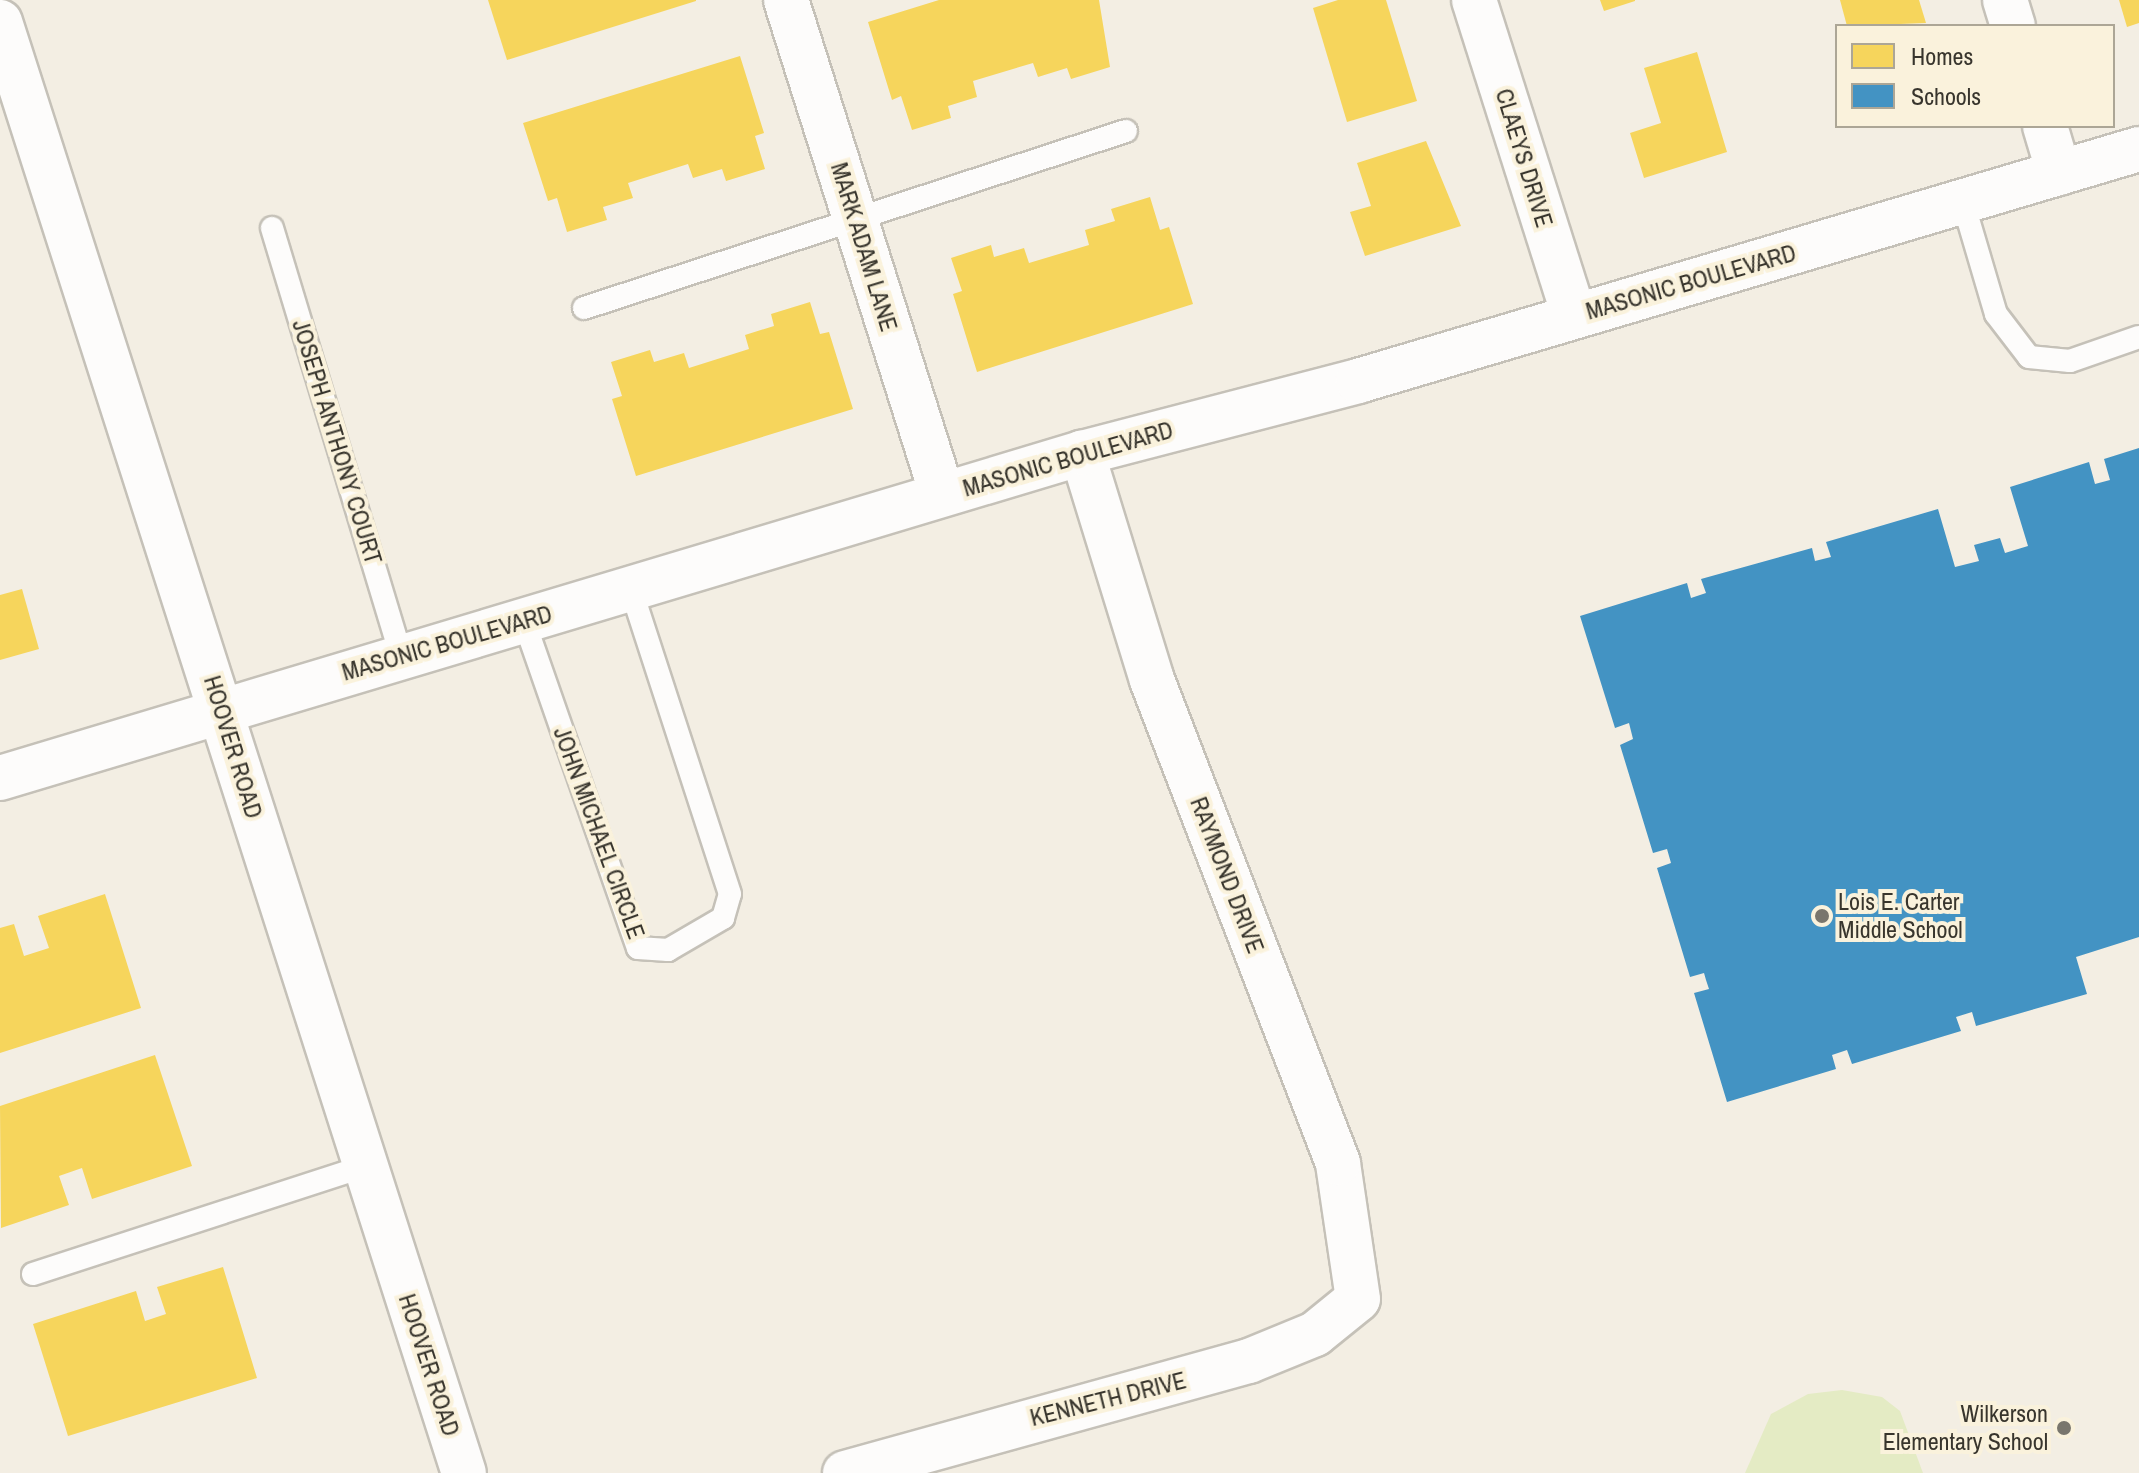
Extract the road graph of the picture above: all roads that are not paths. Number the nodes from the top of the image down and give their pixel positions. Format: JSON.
{"nodes":[{"id":1,"x":786,"y":0,"type":"edge"},
{"id":2,"x":1474,"y":0,"type":"edge"},
{"id":3,"x":2005,"y":0,"type":"edge"},
{"id":4,"x":0,"y":22,"type":"edge"},
{"id":5,"x":2012,"y":24,"type":"edge"},
{"id":6,"x":2046,"y":128,"type":"edge"},
{"id":7,"x":1126,"y":131,"type":"dead end"},
{"id":8,"x":2139,"y":149,"type":"edge"},
{"id":9,"x":2059,"y":173,"type":"junction"},
{"id":10,"x":1963,"y":202,"type":"junction"},
{"id":11,"x":858,"y":217,"type":"junction"},
{"id":12,"x":272,"y":228,"type":"dead end"},
{"id":13,"x":584,"y":308,"type":"dead end"},
{"id":14,"x":1574,"y":316,"type":"junction"},
{"id":15,"x":2139,"y":337,"type":"edge"},
{"id":16,"x":1082,"y":453,"type":"junction"},
{"id":17,"x":942,"y":494,"type":"junction"},
{"id":18,"x":631,"y":589,"type":"junction"},
{"id":19,"x":524,"y":621,"type":"junction"},
{"id":20,"x":401,"y":656,"type":"junction"},
{"id":21,"x":222,"y":708,"type":"junction"},
{"id":22,"x":0,"y":778,"type":"edge"},
{"id":23,"x":365,"y":1166,"type":"junction"},
{"id":24,"x":33,"y":1274,"type":"dead end"},
{"id":25,"x":1358,"y":1299,"type":"joint"},
{"id":26,"x":464,"y":1473,"type":"edge"},
{"id":27,"x":845,"y":1473,"type":"edge"}],
"edges":[{"from":1,"to":11,"type":"street","name":"MARK ADAM LANE"},
{"from":2,"to":14,"type":"street","name":"CLAEYS DRIVE"},
{"from":3,"to":5,"type":"street"},
{"from":4,"to":21,"type":"street","name":"HOOVER ROAD"},
{"from":6,"to":9,"type":"street"},
{"from":7,"to":11,"type":"lane"},
{"from":8,"to":9,"type":"street","name":"MASONIC BOULEVARD"},
{"from":9,"to":10,"type":"street","name":"MASONIC BOULEVARD"},
{"from":10,"to":14,"type":"street","name":"MASONIC BOULEVARD"},
{"from":10,"to":15,"type":"lane"},
{"from":11,"to":13,"type":"lane"},
{"from":11,"to":17,"type":"street","name":"MARK ADAM LANE"},
{"from":12,"to":20,"type":"lane","name":"JOSEPH ANTHONY COURT"},
{"from":14,"to":16,"type":"street","name":"MASONIC BOULEVARD"},
{"from":16,"to":17,"type":"street","name":"MASONIC BOULEVARD"},
{"from":16,"to":25,"type":"street","name":"RAYMOND DRIVE"},
{"from":17,"to":18,"type":"street","name":"MASONIC BOULEVARD"},
{"from":18,"to":19,"type":"street","name":"MASONIC BOULEVARD"},
{"from":18,"to":19,"type":"lane","name":"JOHN MICHAEL CIRCLE"},
{"from":19,"to":20,"type":"street","name":"MASONIC BOULEVARD"},
{"from":20,"to":21,"type":"street","name":"MASONIC BOULEVARD"},
{"from":21,"to":22,"type":"street","name":"MASONIC BOULEVARD"},
{"from":21,"to":23,"type":"street","name":"HOOVER ROAD"},
{"from":23,"to":24,"type":"lane"},
{"from":23,"to":26,"type":"street","name":"HOOVER ROAD"},
{"from":25,"to":27,"type":"street","name":"KENNETH DRIVE"}]}
